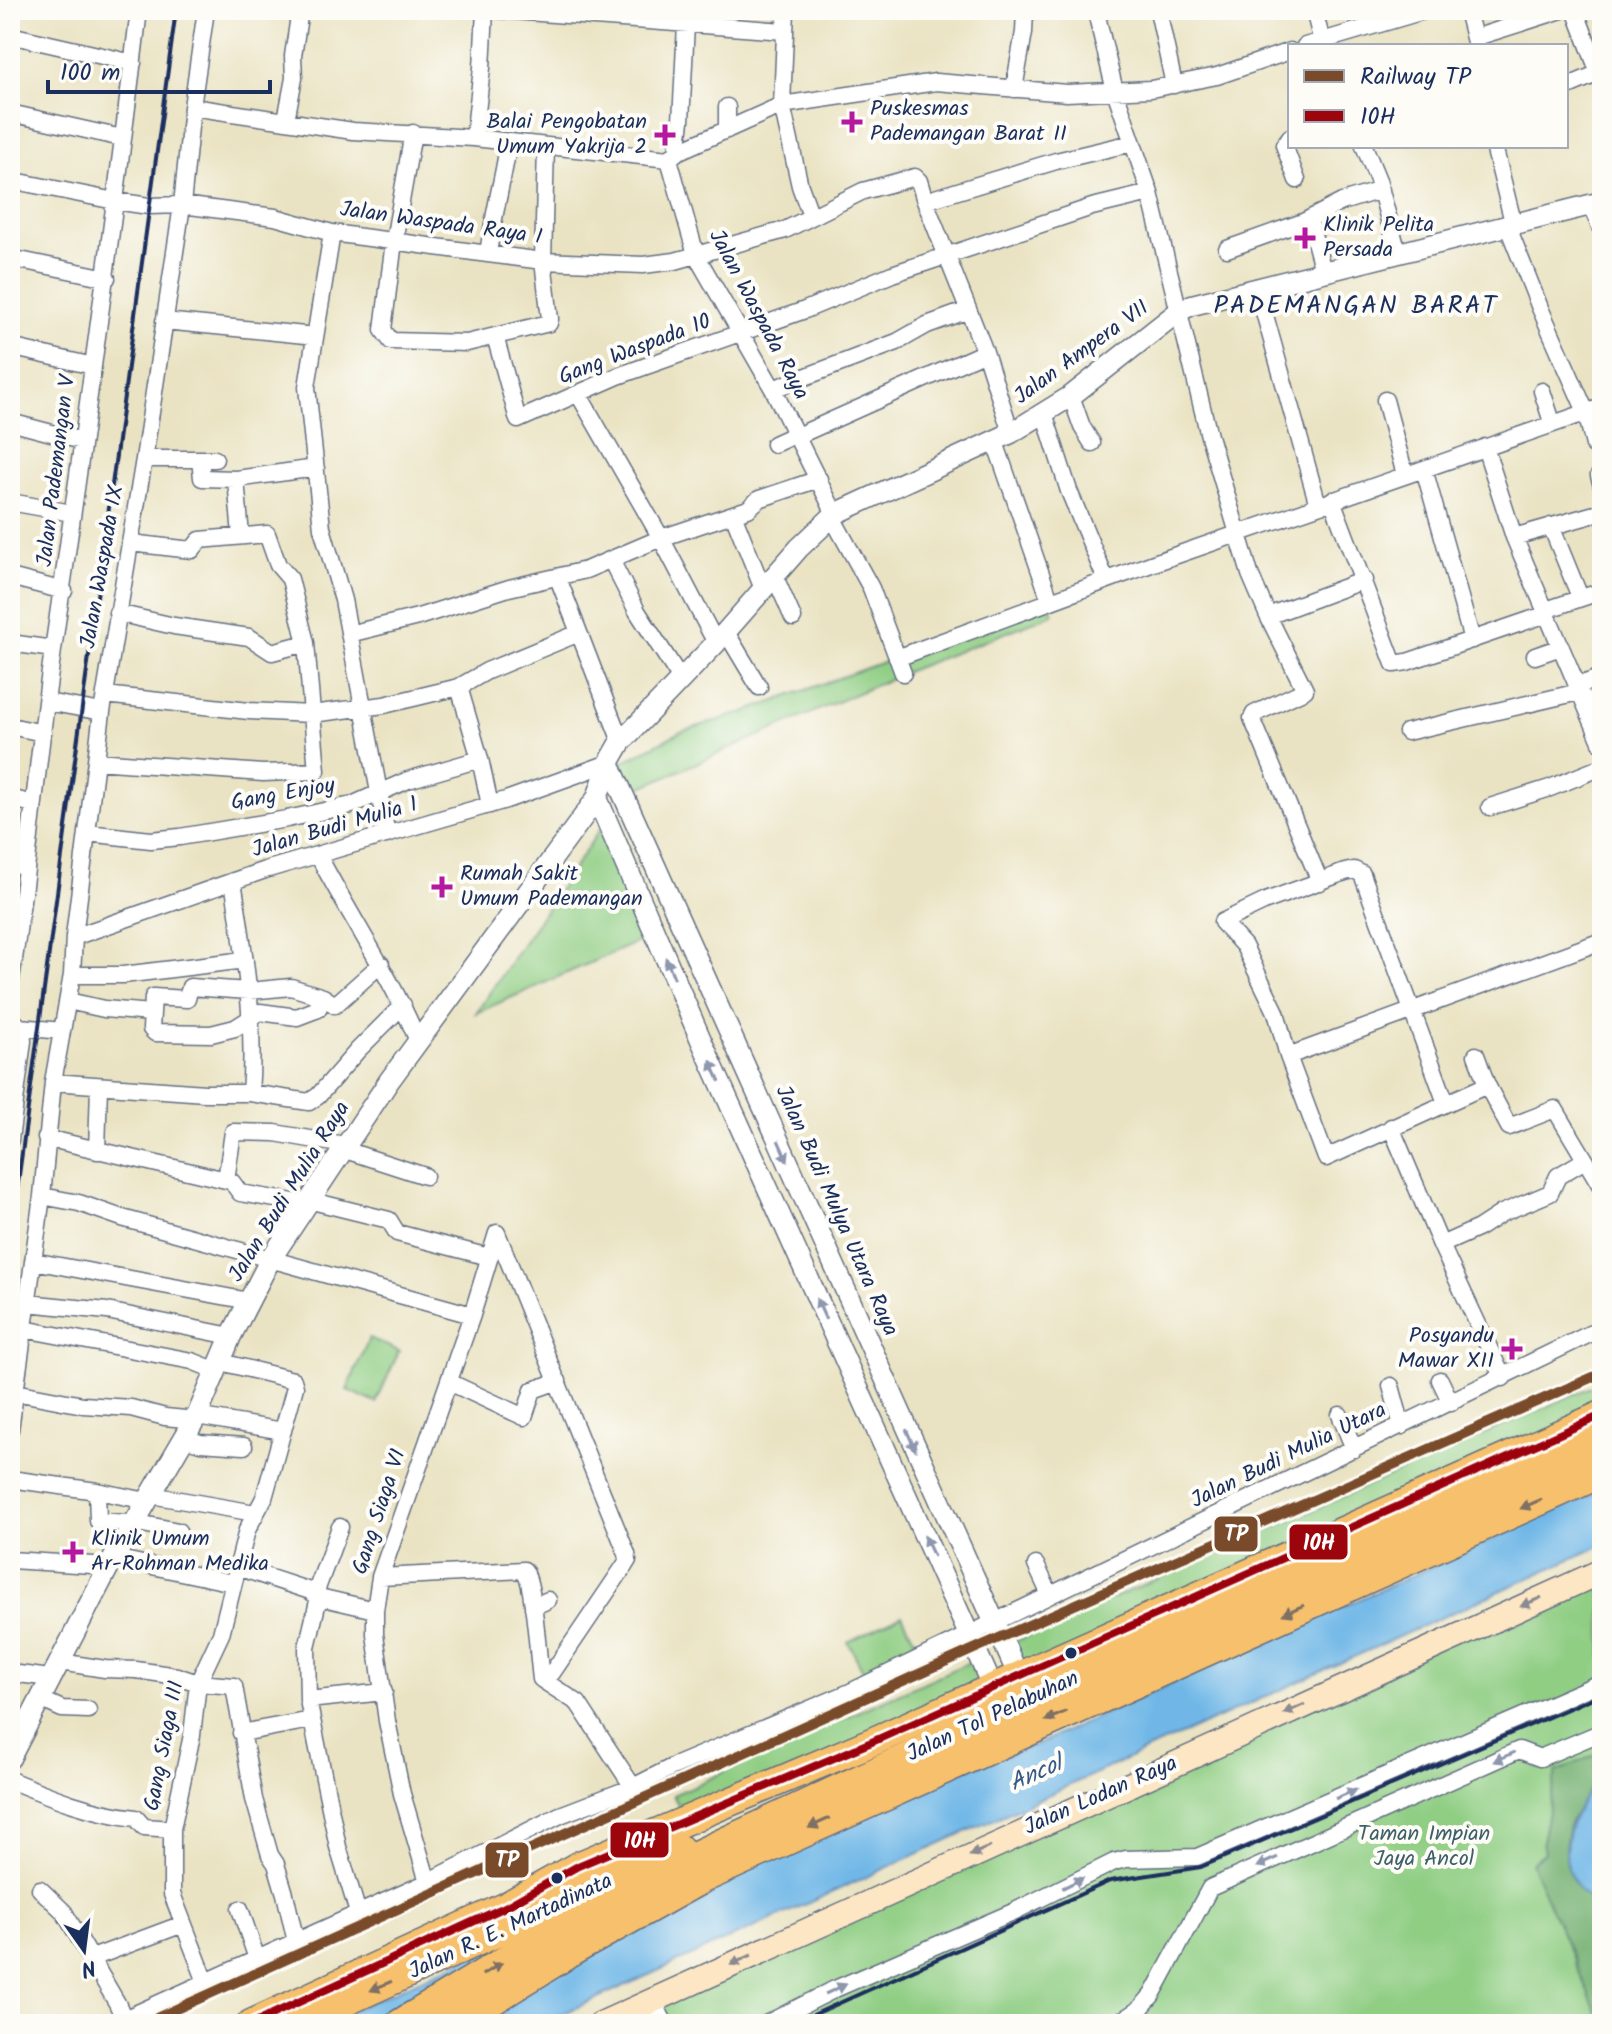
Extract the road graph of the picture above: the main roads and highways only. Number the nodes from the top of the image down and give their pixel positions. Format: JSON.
{"nodes":[{"id":1,"x":1602,"y":1415,"type":"edge"},
{"id":2,"x":1602,"y":1440,"type":"edge"},
{"id":3,"x":1602,"y":1446,"type":"edge"},
{"id":4,"x":1602,"y":1472,"type":"edge"},
{"id":5,"x":1602,"y":1571,"type":"edge"},
{"id":6,"x":643,"y":2012,"type":"edge"},
{"id":7,"x":251,"y":2024,"type":"edge"},
{"id":8,"x":297,"y":2024,"type":"edge"},
{"id":9,"x":401,"y":2024,"type":"edge"},
{"id":10,"x":453,"y":2024,"type":"edge"},
{"id":11,"x":601,"y":2024,"type":"edge"}],
"edges":[{"from":1,"to":7,"type":"highway","name":"Jalan R. E. Martadinata"},
{"from":2,"to":8,"type":"highway","name":"Jalan R. E. Martadinata","one_way":true},
{"from":9,"to":3,"type":"highway","name":"Jalan Tol Pelabuhan","one_way":true},
{"from":4,"to":10,"type":"highway","name":"Jalan Tol Pelabuhan","one_way":true},
{"from":5,"to":6,"type":"main road","name":"Jalan Lodan Raya","one_way":true},
{"from":6,"to":11,"type":"main road","name":"Jalan Lodan Raya"}]}
